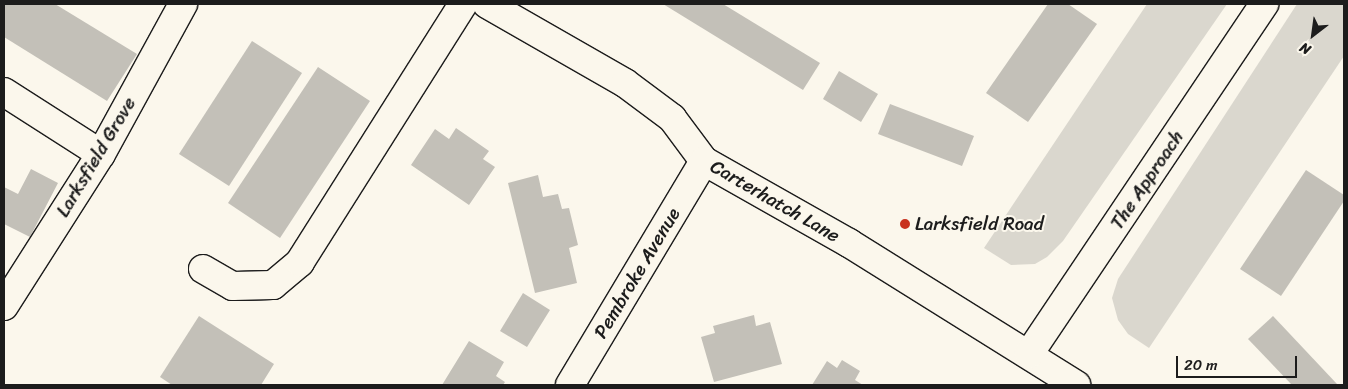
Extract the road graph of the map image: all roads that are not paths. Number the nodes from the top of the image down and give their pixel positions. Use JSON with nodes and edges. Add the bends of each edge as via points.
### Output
{"nodes":[{"id":1,"x":182,"y":4,"type":"edge"},
{"id":2,"x":463,"y":4,"type":"edge"},
{"id":3,"x":486,"y":4,"type":"edge"},
{"id":4,"x":1264,"y":4,"type":"edge"},
{"id":5,"x":4,"y":92,"type":"edge"},
{"id":6,"x":101,"y":154,"type":"junction"},
{"id":7,"x":704,"y":161,"type":"junction"},
{"id":8,"x":204,"y":269,"type":"dead end"},
{"id":9,"x":4,"y":306,"type":"edge"},
{"id":10,"x":1029,"y":354,"type":"junction"},
{"id":11,"x":570,"y":385,"type":"edge"},
{"id":12,"x":1076,"y":385,"type":"edge"}],
"edges":[{"from":1,"to":6,"type":"street","name":"Larksfield Grove"},
{"from":2,"to":8,"type":"street","via":[[300,262],[273,285],[233,286]]},
{"from":3,"to":7,"type":"street","name":"Carterhatch Lane","via":[[625,83],[672,118]]},
{"from":4,"to":10,"type":"street","name":"The Approach"},
{"from":5,"to":6,"type":"street"},
{"from":6,"to":9,"type":"street","name":"Larksfield Grove"},
{"from":7,"to":10,"type":"street","name":"Carterhatch Lane","via":[[840,238]]},
{"from":7,"to":11,"type":"street","name":"Pembroke Avenue"},
{"from":10,"to":12,"type":"street","name":"Carterhatch Lane"}]}
